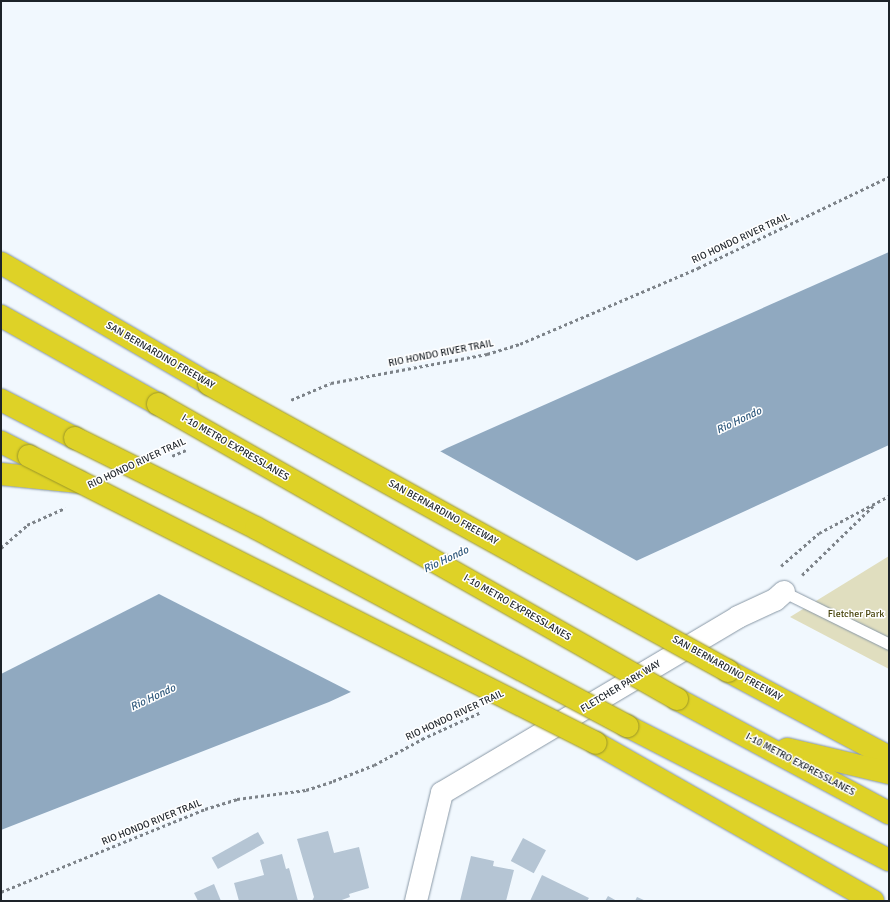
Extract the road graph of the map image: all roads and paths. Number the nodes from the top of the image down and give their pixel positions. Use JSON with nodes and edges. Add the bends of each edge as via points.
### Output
{"nodes":[{"id":1,"x":889,"y":177,"type":"edge"},
{"id":2,"x":1,"y":263,"type":"edge"},
{"id":3,"x":1,"y":316,"type":"edge"},
{"id":4,"x":1,"y":400,"type":"edge"},
{"id":5,"x":287,"y":402,"type":"dead end"},
{"id":6,"x":1,"y":442,"type":"edge"},
{"id":7,"x":193,"y":446,"type":"dead end"},
{"id":8,"x":164,"y":460,"type":"dead end"},
{"id":9,"x":1,"y":474,"type":"edge"},
{"id":10,"x":84,"y":482,"type":"junction"},
{"id":11,"x":889,"y":496,"type":"edge"},
{"id":12,"x":877,"y":502,"type":"junction"},
{"id":13,"x":70,"y":505,"type":"dead end"},
{"id":14,"x":1,"y":548,"type":"edge"},
{"id":15,"x":778,"y":569,"type":"dead end"},
{"id":16,"x":784,"y":592,"type":"junction"},
{"id":17,"x":889,"y":644,"type":"edge"},
{"id":18,"x":487,"y":709,"type":"dead end"},
{"id":19,"x":757,"y":742,"type":"junction"},
{"id":20,"x":889,"y":757,"type":"edge"},
{"id":21,"x":889,"y":774,"type":"edge"},
{"id":22,"x":889,"y":813,"type":"edge"},
{"id":23,"x":889,"y":860,"type":"edge"},
{"id":24,"x":1,"y":892,"type":"edge"},
{"id":25,"x":416,"y":901,"type":"edge"},
{"id":26,"x":873,"y":901,"type":"edge"}],
"edges":[{"from":1,"to":5,"type":"path","name":"RIO HONDO RIVER TRAIL","via":[[698,268],[520,344],[487,354],[331,383]]},
{"from":2,"to":20,"type":"highway","name":"SAN BERNARDINO FREEWAY","bridge":true,"via":[[209,384]]},
{"from":3,"to":19,"type":"highway","name":"I-10 METRO EXPRESSLANES","bridge":true},
{"from":4,"to":23,"type":"highway","bridge":true,"via":[[256,528],[627,726]]},
{"from":6,"to":10,"type":"highway","bridge":true},
{"from":7,"to":8,"type":"path","name":"RIO HONDO RIVER TRAIL"},
{"from":9,"to":10,"type":"highway","bridge":true},
{"from":10,"to":26,"type":"highway","bridge":true,"via":[[596,743]]},
{"from":11,"to":12,"type":"path"},
{"from":12,"to":15,"type":"path","via":[[819,533]]},
{"from":12,"to":16,"type":"path"},
{"from":13,"to":14,"type":"path","via":[[27,525]]},
{"from":16,"to":17,"type":"lane"},
{"from":16,"to":25,"type":"street","name":"FLETCHER PARK WAY","via":[[775,600],[738,617],[442,793]]},
{"from":18,"to":24,"type":"path","name":"RIO HONDO RIVER TRAIL","via":[[374,765],[333,781],[306,790],[237,800],[205,810]]},
{"from":19,"to":21,"type":"highway"},
{"from":19,"to":22,"type":"highway","name":"I-10 METRO EXPRESSLANES"}]}
